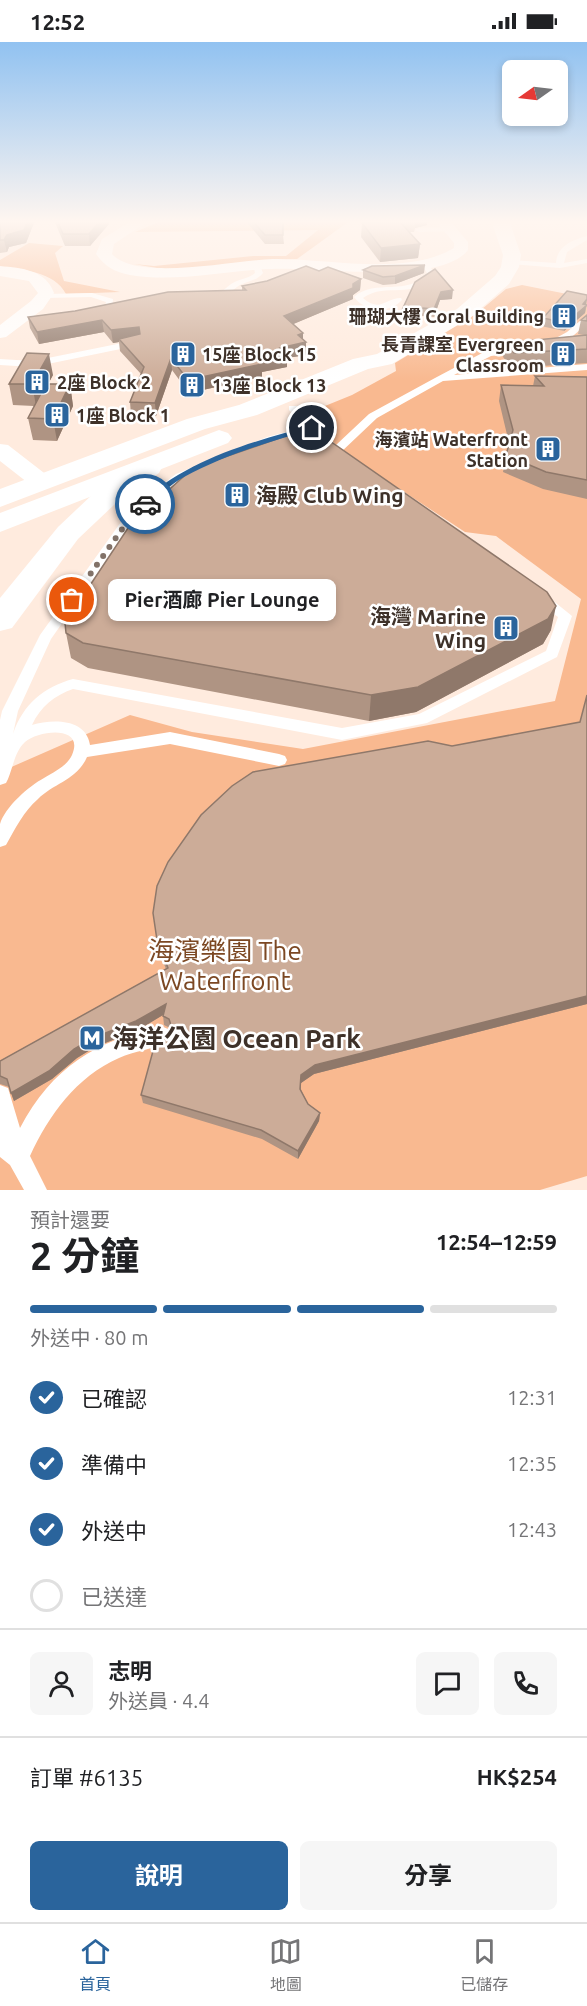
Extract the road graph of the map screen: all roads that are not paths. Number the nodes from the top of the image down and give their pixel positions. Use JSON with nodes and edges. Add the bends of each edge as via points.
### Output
{"nodes":[{"id":1,"x":13,"y":274,"type":"edge"},
{"id":2,"x":258,"y":274,"type":"edge"},
{"id":3,"x":431,"y":274,"type":"edge"},
{"id":4,"x":506,"y":274,"type":"edge"},
{"id":5,"x":45,"y":296,"type":"junction"},
{"id":6,"x":205,"y":298,"type":"edge"},
{"id":7,"x":398,"y":300,"type":"dead end"},
{"id":8,"x":90,"y":314,"type":"edge"},
{"id":9,"x":587,"y":318,"type":"edge"},
{"id":10,"x":0,"y":333,"type":"edge"},
{"id":11,"x":137,"y":344,"type":"edge"},
{"id":12,"x":384,"y":359,"type":"junction"},
{"id":13,"x":0,"y":362,"type":"edge"},
{"id":14,"x":587,"y":367,"type":"edge"},
{"id":15,"x":438,"y":380,"type":"junction"},
{"id":16,"x":293,"y":408,"type":"junction"},
{"id":17,"x":196,"y":424,"type":"junction"},
{"id":18,"x":312,"y":428,"type":"junction"},
{"id":19,"x":222,"y":436,"type":"junction"},
{"id":20,"x":0,"y":450,"type":"edge"},
{"id":21,"x":149,"y":467,"type":"junction"},
{"id":22,"x":40,"y":481,"type":"junction"},
{"id":23,"x":91,"y":486,"type":"junction"},
{"id":24,"x":7,"y":512,"type":"edge"},
{"id":25,"x":529,"y":590,"type":"edge"},
{"id":26,"x":0,"y":620,"type":"edge"},
{"id":27,"x":20,"y":736,"type":"junction"},
{"id":28,"x":82,"y":752,"type":"junction"},
{"id":29,"x":7,"y":758,"type":"junction"},
{"id":30,"x":279,"y":760,"type":"dead end"},
{"id":31,"x":0,"y":779,"type":"edge"},
{"id":32,"x":0,"y":840,"type":"edge"},
{"id":33,"x":161,"y":1036,"type":"edge"},
{"id":34,"x":0,"y":1096,"type":"edge"},
{"id":35,"x":9,"y":1150,"type":"edge"},
{"id":36,"x":36,"y":1190,"type":"edge"}],
"edges":[{"from":1,"to":5,"type":"street","via":[[36,278],[44,285]]},
{"from":2,"to":6,"type":"lane","via":[[238,283],[225,296]]},
{"from":3,"to":7,"type":"lane","via":[[423,283],[358,297],[376,307]]},
{"from":4,"to":12,"type":"main road","via":[[471,308]]},
{"from":5,"to":8,"type":"lane","via":[[92,296],[110,301],[109,308]]},
{"from":5,"to":10,"type":"street"},
{"from":9,"to":15,"type":"lane","via":[[570,334],[548,346],[489,353]]},
{"from":11,"to":13,"type":"lane","via":[[33,364]]},
{"from":12,"to":16,"type":"main road","via":[[372,372]]},
{"from":12,"to":17,"type":"main road","via":[[361,364],[258,406]]},
{"from":14,"to":15,"type":"lane"},
{"from":15,"to":18,"type":"lane","via":[[373,416],[340,454]]},
{"from":16,"to":18,"type":"lane"},
{"from":16,"to":19,"type":"main road"},
{"from":17,"to":19,"type":"main road","via":[[210,426]]},
{"from":17,"to":22,"type":"main road"},
{"from":18,"to":29,"type":"lane","via":[[271,439],[180,476],[148,500],[125,525],[45,638],[10,711],[5,730]]},
{"from":19,"to":21,"type":"main road"},
{"from":20,"to":22,"type":"street"},
{"from":21,"to":23,"type":"main road"},
{"from":21,"to":26,"type":"main road","via":[[105,498],[68,532]]},
{"from":22,"to":23,"type":"main road"},
{"from":22,"to":24,"type":"main road","via":[[33,501]]},
{"from":23,"to":24,"type":"main road"},
{"from":25,"to":27,"type":"lane","via":[[565,616],[552,654],[422,719],[342,734],[74,684],[57,688],[34,707]]},
{"from":27,"to":28,"type":"lane","via":[[41,727],[63,726],[81,741]]},
{"from":27,"to":29,"type":"lane"},
{"from":28,"to":30,"type":"lane","via":[[170,738]]},
{"from":28,"to":32,"type":"lane","via":[[71,768],[33,793]]},
{"from":29,"to":31,"type":"lane"},
{"from":33,"to":35,"type":"lane","via":[[103,1054],[76,1072],[52,1095]]},
{"from":34,"to":35,"type":"lane"},
{"from":35,"to":36,"type":"lane"}]}
